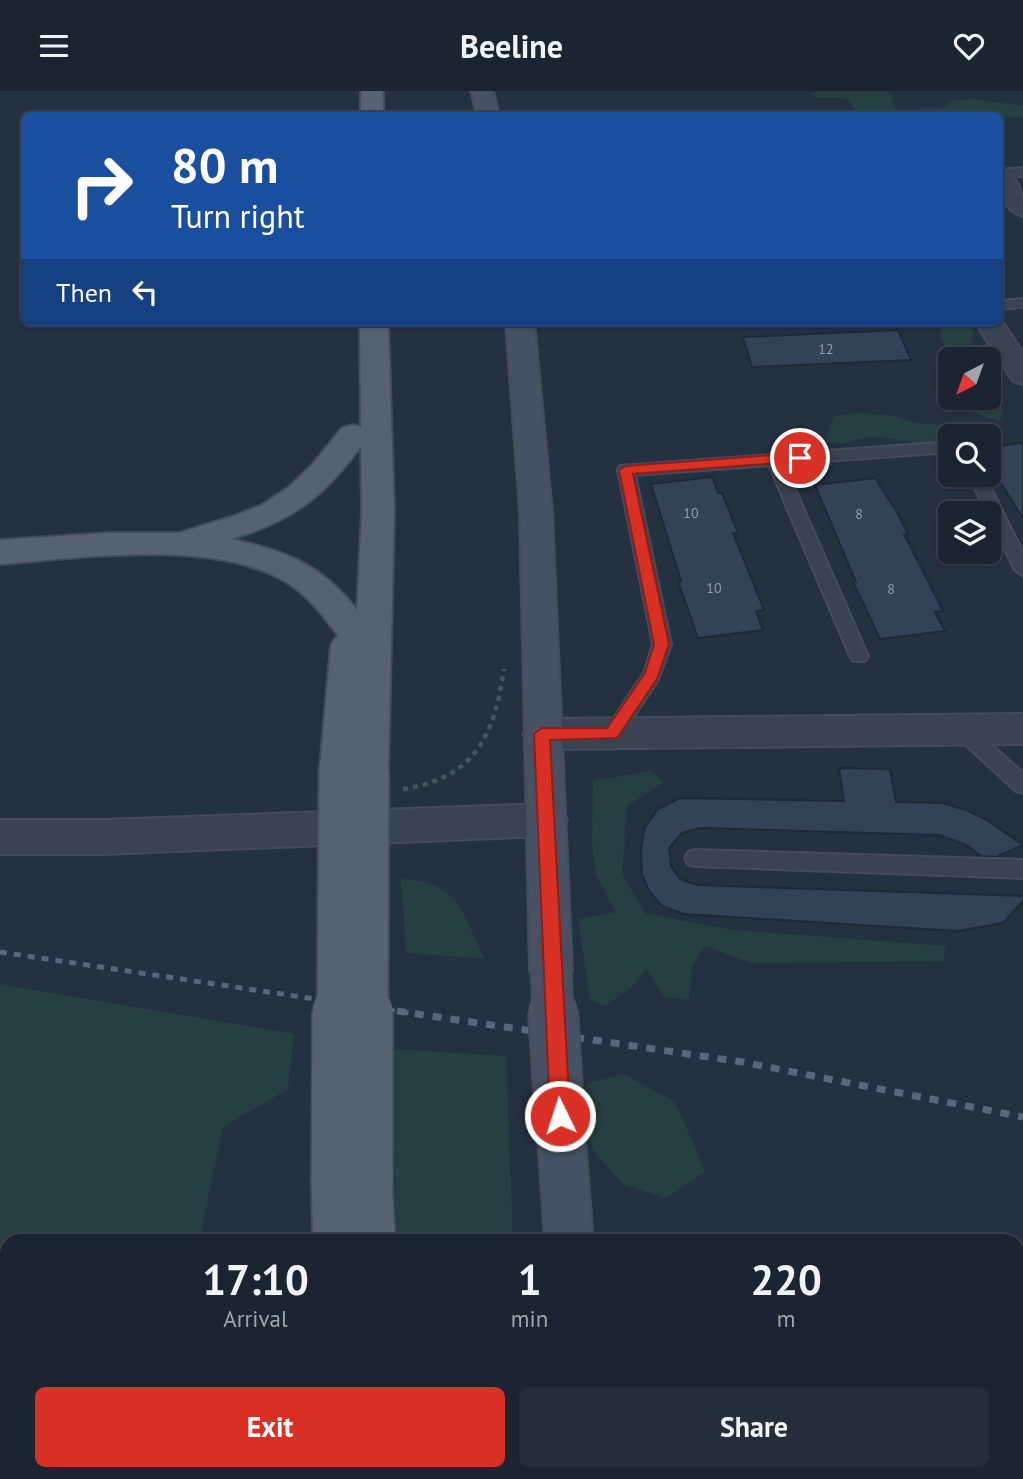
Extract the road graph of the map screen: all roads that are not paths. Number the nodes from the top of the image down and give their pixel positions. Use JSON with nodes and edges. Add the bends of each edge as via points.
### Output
{"nodes":[{"id":1,"x":351,"y":91,"type":"edge"},
{"id":2,"x":372,"y":91,"type":"edge"},
{"id":3,"x":482,"y":91,"type":"edge"},
{"id":4,"x":351,"y":112,"type":"edge"},
{"id":5,"x":372,"y":112,"type":"edge"},
{"id":6,"x":487,"y":112,"type":"edge"},
{"id":7,"x":1023,"y":172,"type":"edge"},
{"id":8,"x":1003,"y":175,"type":"edge"},
{"id":9,"x":1003,"y":181,"type":"edge"},
{"id":10,"x":1023,"y":208,"type":"edge"},
{"id":11,"x":1023,"y":303,"type":"edge"},
{"id":12,"x":1003,"y":305,"type":"edge"},
{"id":13,"x":352,"y":326,"type":"edge"},
{"id":14,"x":374,"y":326,"type":"edge"},
{"id":15,"x":520,"y":326,"type":"edge"},
{"id":16,"x":992,"y":326,"type":"edge"},
{"id":17,"x":1023,"y":375,"type":"edge"},
{"id":18,"x":364,"y":434,"type":"junction"},
{"id":19,"x":938,"y":448,"type":"edge"},
{"id":20,"x":775,"y":459,"type":"junction"},
{"id":21,"x":982,"y":487,"type":"edge"},
{"id":22,"x":182,"y":543,"type":"junction"},
{"id":23,"x":0,"y":552,"type":"edge"},
{"id":24,"x":1023,"y":570,"type":"edge"},
{"id":25,"x":351,"y":626,"type":"junction"},
{"id":26,"x":859,"y":656,"type":"dead end"},
{"id":27,"x":1023,"y":729,"type":"edge"},
{"id":28,"x":962,"y":730,"type":"junction"},
{"id":29,"x":542,"y":734,"type":"junction"},
{"id":30,"x":612,"y":734,"type":"junction"},
{"id":31,"x":370,"y":777,"type":"junction"},
{"id":32,"x":1023,"y":785,"type":"edge"},
{"id":33,"x":547,"y":820,"type":"junction"},
{"id":34,"x":0,"y":837,"type":"edge"},
{"id":35,"x":695,"y":858,"type":"dead end"},
{"id":36,"x":1023,"y":869,"type":"edge"},
{"id":37,"x":352,"y":1187,"type":"junction"},
{"id":38,"x":339,"y":1234,"type":"edge"},
{"id":39,"x":369,"y":1234,"type":"edge"},
{"id":40,"x":568,"y":1234,"type":"edge"}],
"edges":[{"from":1,"to":4,"type":"main road"},
{"from":2,"to":5,"type":"main road"},
{"from":3,"to":6,"type":"main road"},
{"from":7,"to":8,"type":"lane"},
{"from":9,"to":10,"type":"street"},
{"from":11,"to":12,"type":"lane"},
{"from":13,"to":18,"type":"main road"},
{"from":14,"to":18,"type":"main road"},
{"from":15,"to":29,"type":"main road","via":[[536,512]]},
{"from":16,"to":17,"type":"street"},
{"from":18,"to":22,"type":"main road","via":[[293,498],[262,518]]},
{"from":18,"to":25,"type":"main road"},
{"from":18,"to":31,"type":"main road","via":[[379,511]]},
{"from":19,"to":20,"type":"lane"},
{"from":20,"to":26,"type":"lane"},
{"from":20,"to":30,"type":"lane","via":[[626,470],[662,644],[652,675]]},
{"from":21,"to":24,"type":"lane"},
{"from":22,"to":23,"type":"main road"},
{"from":22,"to":25,"type":"main road","via":[[242,553],[290,568],[332,602]]},
{"from":25,"to":31,"type":"main road"},
{"from":27,"to":28,"type":"street"},
{"from":28,"to":30,"type":"street"},
{"from":28,"to":32,"type":"lane"},
{"from":29,"to":30,"type":"street"},
{"from":29,"to":33,"type":"main road"},
{"from":31,"to":37,"type":"main road","bridge":true},
{"from":33,"to":34,"type":"street","via":[[117,837]]},
{"from":33,"to":40,"type":"main road","bridge":true,"via":[[551,971]]},
{"from":35,"to":36,"type":"lane"},
{"from":37,"to":38,"type":"main road"},
{"from":37,"to":39,"type":"main road"}]}
